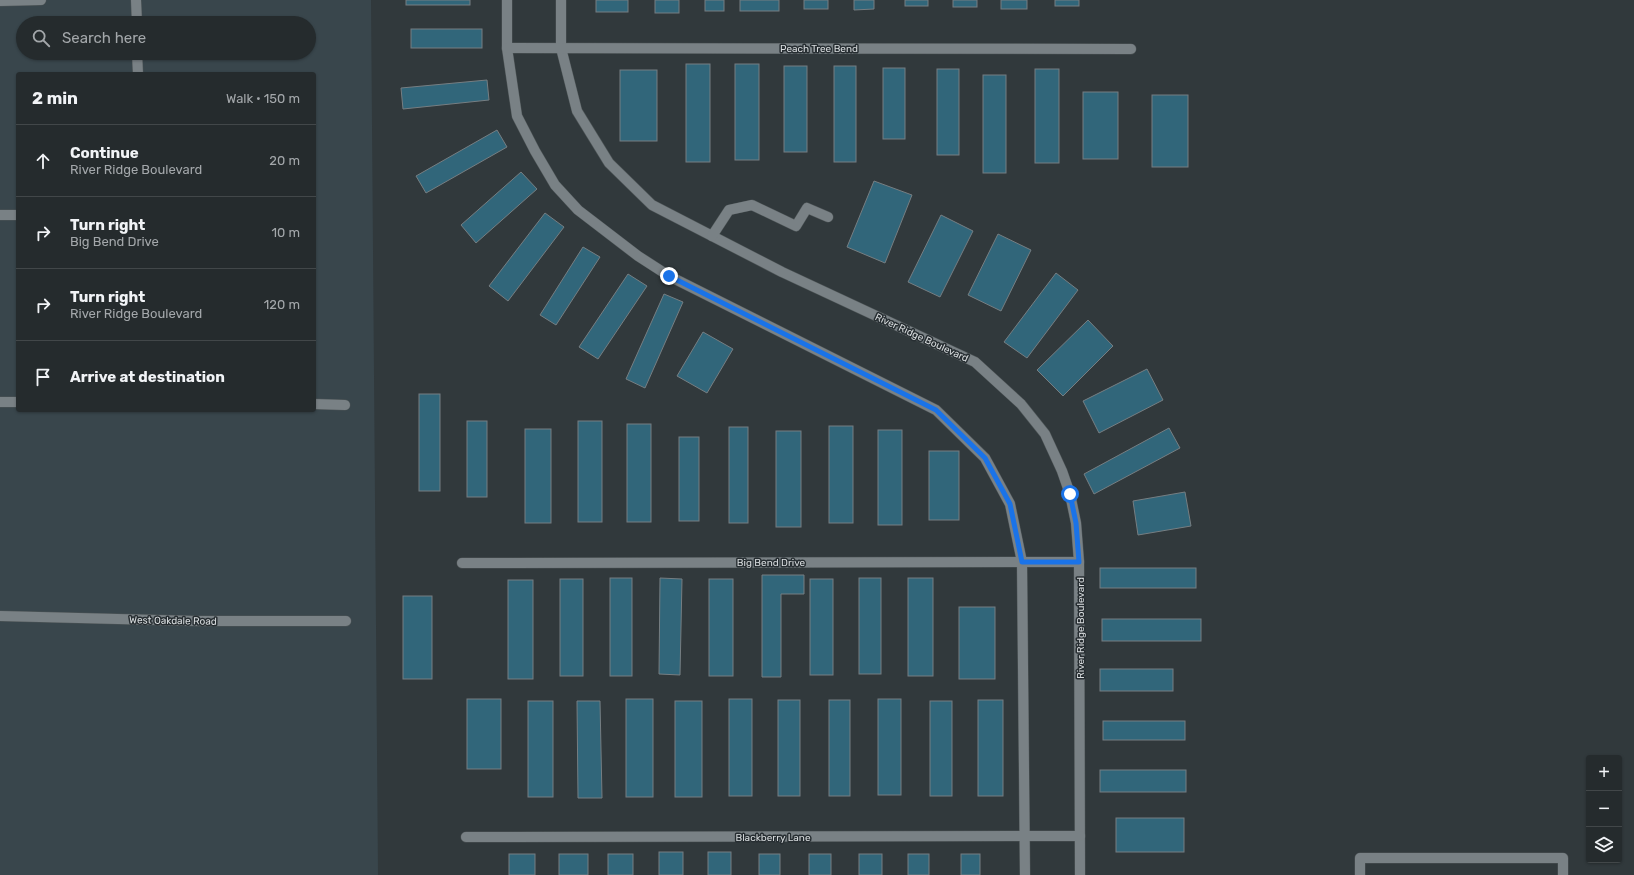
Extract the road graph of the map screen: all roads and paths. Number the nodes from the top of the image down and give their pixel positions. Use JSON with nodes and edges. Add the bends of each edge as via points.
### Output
{"nodes":[{"id":1,"x":41,"y":0,"type":"edge"},
{"id":2,"x":136,"y":0,"type":"edge"},
{"id":3,"x":507,"y":0,"type":"edge"},
{"id":4,"x":561,"y":0,"type":"edge"},
{"id":5,"x":0,"y":1,"type":"edge"},
{"id":6,"x":137,"y":16,"type":"edge"},
{"id":7,"x":507,"y":48,"type":"junction"},
{"id":8,"x":561,"y":48,"type":"junction"},
{"id":9,"x":1131,"y":49,"type":"dead end"},
{"id":10,"x":137,"y":60,"type":"edge"},
{"id":11,"x":138,"y":72,"type":"edge"},
{"id":12,"x":0,"y":215,"type":"edge"},
{"id":13,"x":16,"y":215,"type":"edge"},
{"id":14,"x":828,"y":217,"type":"dead end"},
{"id":15,"x":712,"y":236,"type":"junction"},
{"id":16,"x":0,"y":402,"type":"edge"},
{"id":17,"x":16,"y":402,"type":"edge"},
{"id":18,"x":316,"y":404,"type":"edge"},
{"id":19,"x":345,"y":404,"type":"dead end"},
{"id":20,"x":1022,"y":562,"type":"junction"},
{"id":21,"x":1079,"y":562,"type":"junction"},
{"id":22,"x":462,"y":563,"type":"dead end"},
{"id":23,"x":0,"y":616,"type":"edge"},
{"id":24,"x":346,"y":621,"type":"dead end"},
{"id":25,"x":1080,"y":836,"type":"junction"},
{"id":26,"x":466,"y":837,"type":"dead end"},
{"id":27,"x":1025,"y":837,"type":"junction"},
{"id":28,"x":1025,"y":875,"type":"edge"},
{"id":29,"x":1080,"y":875,"type":"edge"},
{"id":30,"x":1360,"y":875,"type":"edge"},
{"id":31,"x":1563,"y":875,"type":"edge"}],
"edges":[{"from":1,"to":5,"type":"street"},
{"from":2,"to":6,"type":"street"},
{"from":3,"to":7,"type":"street"},
{"from":4,"to":8,"type":"street","name":"River Ridge Boulevard"},
{"from":7,"to":8,"type":"street","name":"Peach Tree Bend"},
{"from":7,"to":20,"type":"street","via":[[517,116],[555,185],[578,210],[638,256],[669,276],[936,410],[985,458],[1010,504]]},
{"from":8,"to":9,"type":"street","name":"Peach Tree Bend"},
{"from":8,"to":15,"type":"street","name":"River Ridge Boulevard","via":[[576,111],[609,163],[652,205]]},
{"from":10,"to":11,"type":"street"},
{"from":12,"to":13,"type":"street"},
{"from":14,"to":15,"type":"street","via":[[807,208],[796,226],[752,205],[729,210]]},
{"from":15,"to":21,"type":"street","name":"River Ridge Boulevard","via":[[782,272],[975,362],[1021,404],[1045,434],[1070,494],[1076,523]]},
{"from":16,"to":17,"type":"street"},
{"from":18,"to":19,"type":"street"},
{"from":20,"to":21,"type":"street","name":"Big Bend Drive"},
{"from":20,"to":22,"type":"street","name":"Big Bend Drive"},
{"from":20,"to":27,"type":"street"},
{"from":21,"to":25,"type":"street","name":"River Ridge Boulevard"},
{"from":23,"to":24,"type":"street","name":"West Oakdale Road","via":[[196,621]]},
{"from":25,"to":27,"type":"street","name":"Blackberry Lane"},
{"from":25,"to":29,"type":"street","name":"River Ridge Boulevard"},
{"from":26,"to":27,"type":"street","name":"Blackberry Lane"},
{"from":27,"to":28,"type":"street"},
{"from":30,"to":31,"type":"street","via":[[1360,858],[1563,858]]}]}
